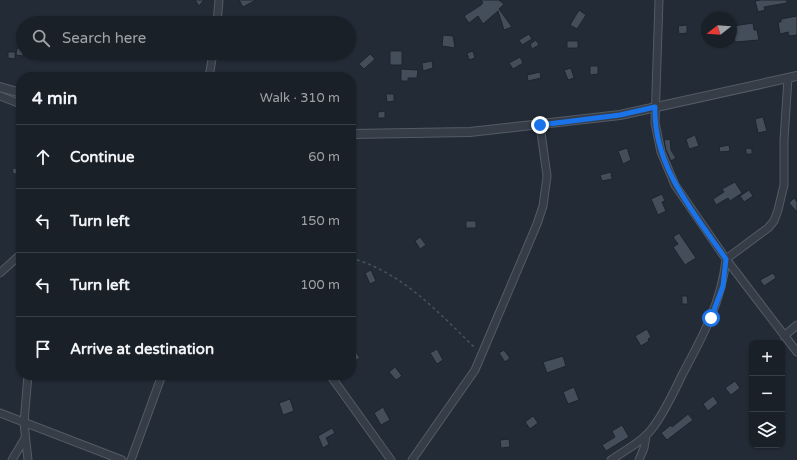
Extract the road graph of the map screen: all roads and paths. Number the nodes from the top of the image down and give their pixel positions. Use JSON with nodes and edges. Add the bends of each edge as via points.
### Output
{"nodes":[{"id":1,"x":219,"y":0,"type":"edge"},
{"id":2,"x":658,"y":0,"type":"edge"},
{"id":3,"x":218,"y":16,"type":"edge"},
{"id":4,"x":212,"y":60,"type":"edge"},
{"id":5,"x":210,"y":72,"type":"edge"},
{"id":6,"x":797,"y":76,"type":"edge"},
{"id":7,"x":788,"y":78,"type":"junction"},
{"id":8,"x":0,"y":87,"type":"edge"},
{"id":9,"x":16,"y":92,"type":"edge"},
{"id":10,"x":0,"y":96,"type":"edge"},
{"id":11,"x":16,"y":102,"type":"edge"},
{"id":12,"x":655,"y":107,"type":"junction"},
{"id":13,"x":540,"y":125,"type":"junction"},
{"id":14,"x":356,"y":134,"type":"edge"},
{"id":15,"x":16,"y":259,"type":"edge"},
{"id":16,"x":726,"y":259,"type":"junction"},
{"id":17,"x":356,"y":260,"type":"edge"},
{"id":18,"x":0,"y":273,"type":"edge"},
{"id":19,"x":797,"y":325,"type":"edge"},
{"id":20,"x":784,"y":336,"type":"junction"},
{"id":21,"x":797,"y":352,"type":"edge"},
{"id":22,"x":483,"y":356,"type":"junction"},
{"id":23,"x":28,"y":380,"type":"edge"},
{"id":24,"x":160,"y":380,"type":"edge"},
{"id":25,"x":334,"y":380,"type":"edge"},
{"id":26,"x":0,"y":413,"type":"edge"},
{"id":27,"x":24,"y":423,"type":"junction"},
{"id":28,"x":646,"y":436,"type":"junction"},
{"id":29,"x":25,"y":438,"type":"junction"},
{"id":30,"x":12,"y":460,"type":"edge"},
{"id":31,"x":28,"y":460,"type":"edge"},
{"id":32,"x":122,"y":460,"type":"edge"},
{"id":33,"x":131,"y":460,"type":"edge"},
{"id":34,"x":391,"y":460,"type":"edge"},
{"id":35,"x":412,"y":460,"type":"edge"},
{"id":36,"x":611,"y":460,"type":"edge"},
{"id":37,"x":639,"y":460,"type":"edge"}],
"edges":[{"from":1,"to":3,"type":"street"},
{"from":2,"to":12,"type":"street"},
{"from":4,"to":5,"type":"street"},
{"from":6,"to":7,"type":"street"},
{"from":7,"to":12,"type":"street"},
{"from":7,"to":16,"type":"street","via":[[784,186],[778,210],[768,228]]},
{"from":8,"to":9,"type":"street"},
{"from":10,"to":11,"type":"street"},
{"from":12,"to":13,"type":"street","via":[[620,115]]},
{"from":12,"to":16,"type":"street","via":[[654,123],[669,174]]},
{"from":13,"to":14,"type":"street","via":[[470,132]]},
{"from":13,"to":22,"type":"street","via":[[547,168],[543,206]]},
{"from":15,"to":18,"type":"street"},
{"from":16,"to":20,"type":"street"},
{"from":16,"to":28,"type":"street","via":[[723,286],[705,331],[666,405]]},
{"from":17,"to":22,"type":"path","via":[[397,278],[426,301]]},
{"from":19,"to":20,"type":"street"},
{"from":20,"to":21,"type":"street"},
{"from":22,"to":35,"type":"street","via":[[452,406]]},
{"from":23,"to":27,"type":"street"},
{"from":24,"to":33,"type":"street"},
{"from":25,"to":34,"type":"street"},
{"from":26,"to":27,"type":"street"},
{"from":27,"to":29,"type":"street"},
{"from":27,"to":32,"type":"street"},
{"from":28,"to":36,"type":"street"},
{"from":28,"to":37,"type":"street"},
{"from":29,"to":30,"type":"street"},
{"from":29,"to":31,"type":"street"}]}
